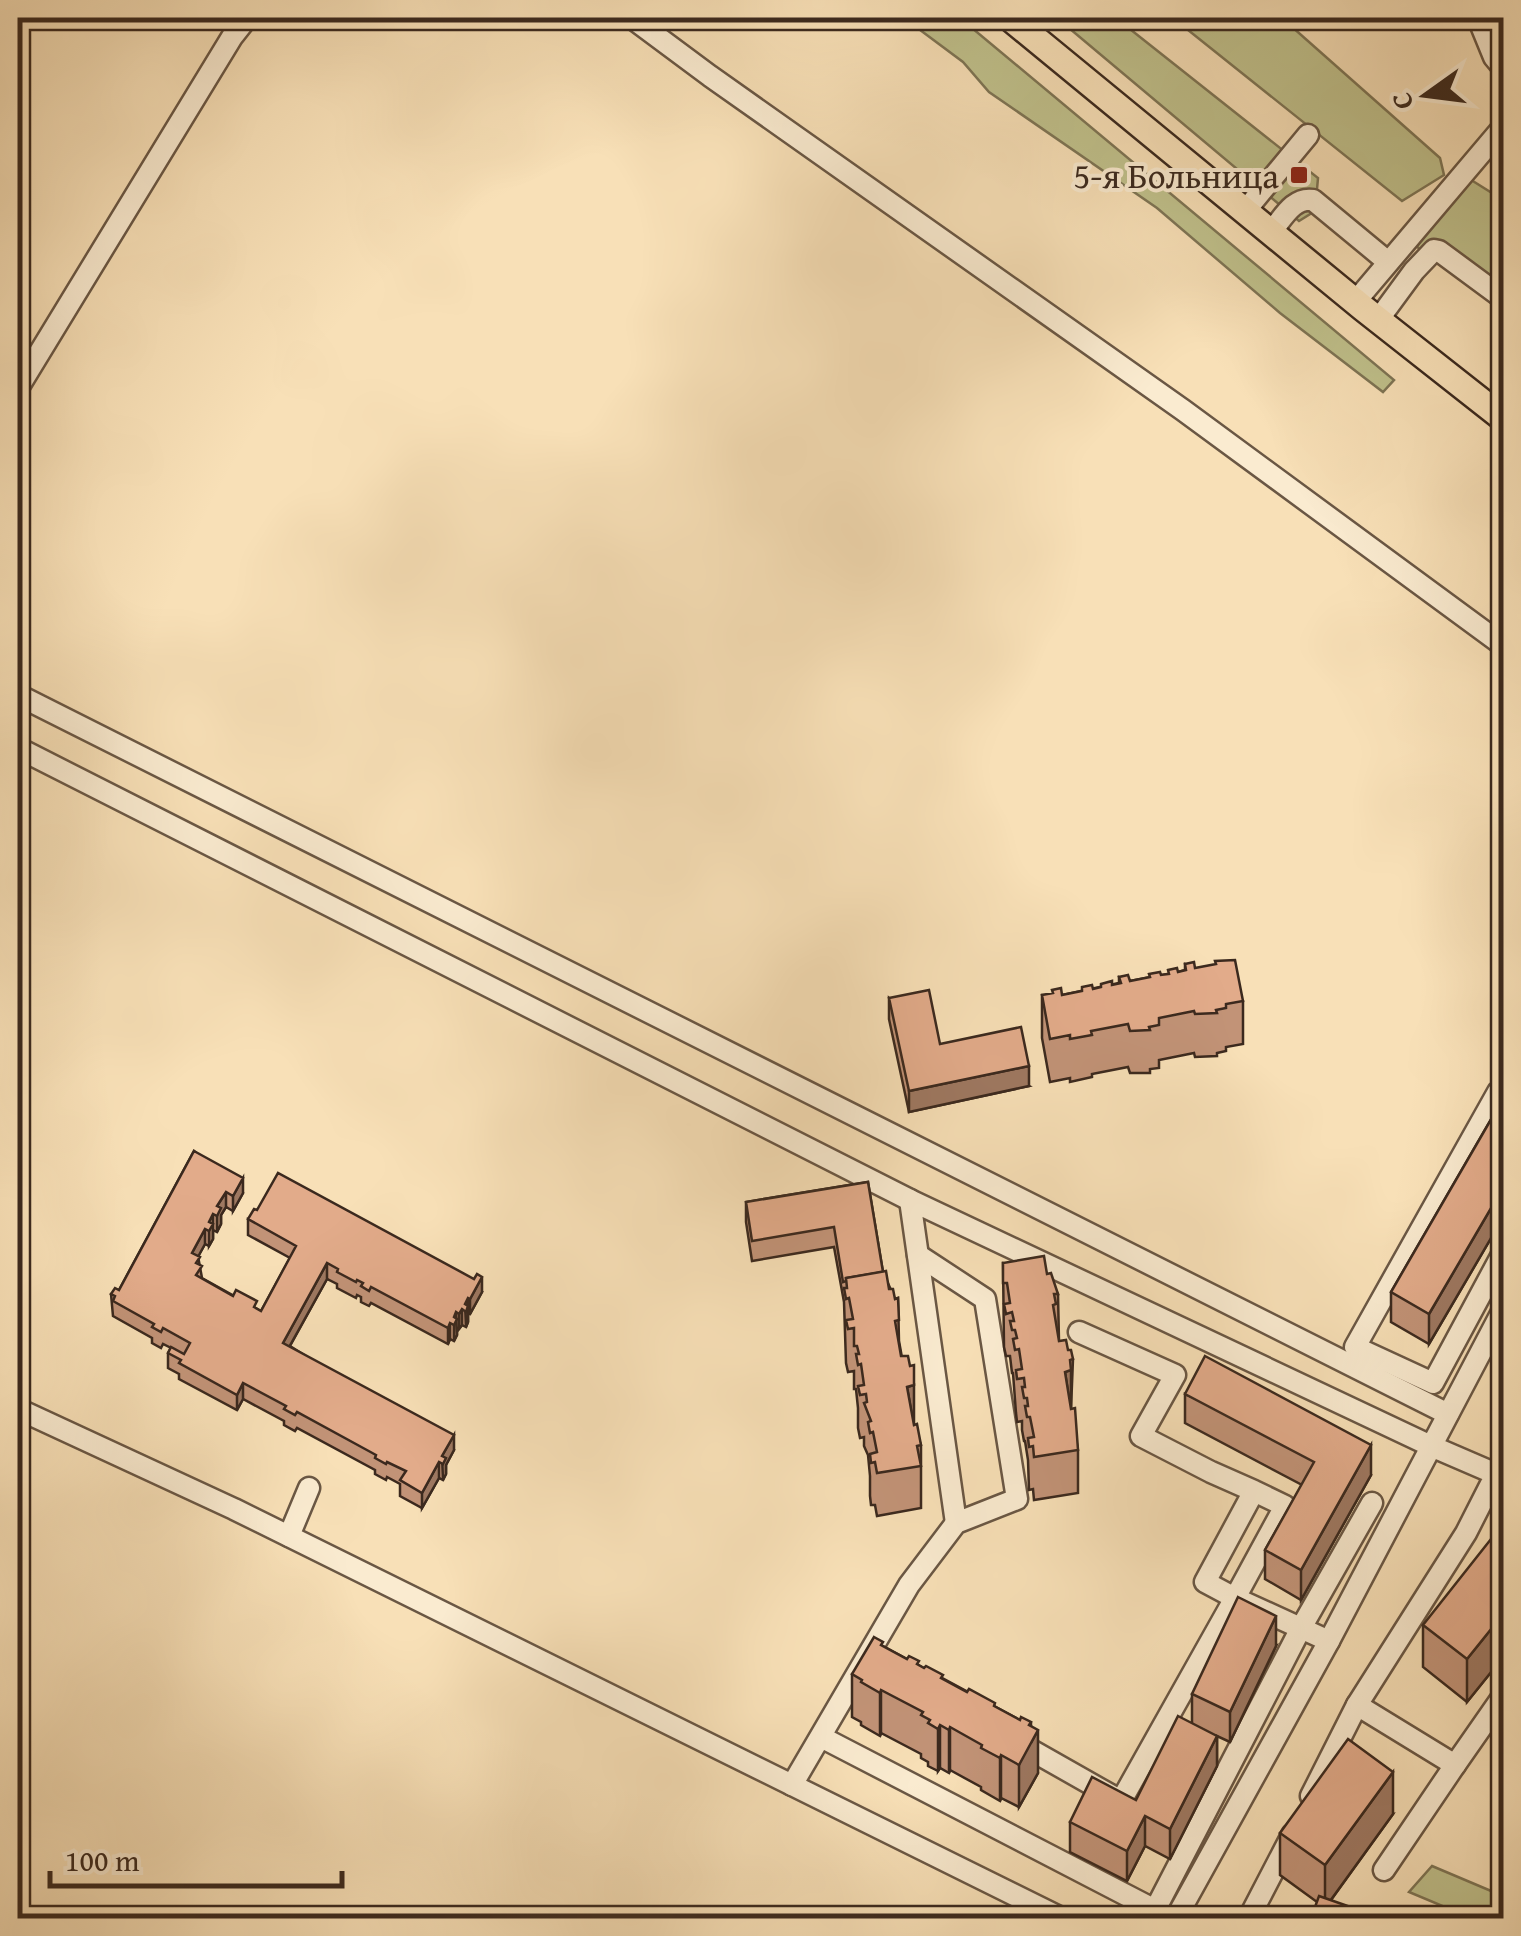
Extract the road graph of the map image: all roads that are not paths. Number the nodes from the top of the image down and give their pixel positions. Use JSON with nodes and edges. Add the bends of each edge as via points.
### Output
{"nodes":[{"id":1,"x":247,"y":18,"type":"edge"},
{"id":2,"x":632,"y":18,"type":"edge"},
{"id":3,"x":1010,"y":18,"type":"edge"},
{"id":4,"x":1478,"y":18,"type":"edge"},
{"id":5,"x":1504,"y":69,"type":"edge"},
{"id":6,"x":1504,"y":126,"type":"edge"},
{"id":7,"x":1308,"y":135,"type":"dead end"},
{"id":8,"x":1246,"y":210,"type":"junction"},
{"id":9,"x":1271,"y":232,"type":"junction"},
{"id":10,"x":1388,"y":262,"type":"junction"},
{"id":11,"x":1504,"y":298,"type":"edge"},
{"id":12,"x":1355,"y":302,"type":"junction"},
{"id":13,"x":1378,"y":320,"type":"junction"},
{"id":14,"x":18,"y":388,"type":"edge"},
{"id":15,"x":1504,"y":418,"type":"edge"},
{"id":16,"x":1504,"y":646,"type":"edge"},
{"id":17,"x":18,"y":694,"type":"edge"},
{"id":18,"x":18,"y":748,"type":"edge"},
{"id":19,"x":1504,"y":1095,"type":"edge"},
{"id":20,"x":910,"y":1200,"type":"junction"},
{"id":21,"x":1504,"y":1251,"type":"edge"},
{"id":22,"x":918,"y":1256,"type":"junction"},
{"id":23,"x":1504,"y":1308,"type":"edge"},
{"id":24,"x":1079,"y":1332,"type":"dead end"},
{"id":25,"x":18,"y":1409,"type":"edge"},
{"id":26,"x":1448,"y":1414,"type":"junction"},
{"id":27,"x":1431,"y":1446,"type":"junction"},
{"id":28,"x":310,"y":1488,"type":"dead end"},
{"id":29,"x":1254,"y":1491,"type":"junction"},
{"id":30,"x":1372,"y":1503,"type":"dead end"},
{"id":31,"x":956,"y":1523,"type":"junction"},
{"id":32,"x":289,"y":1536,"type":"junction"},
{"id":33,"x":1234,"y":1598,"type":"junction"},
{"id":34,"x":1302,"y":1628,"type":"junction"},
{"id":35,"x":1329,"y":1641,"type":"junction"},
{"id":36,"x":1501,"y":1700,"type":"dead end"},
{"id":37,"x":1357,"y":1705,"type":"junction"},
{"id":38,"x":1002,"y":1734,"type":"edge"},
{"id":39,"x":821,"y":1737,"type":"junction"},
{"id":40,"x":1455,"y":1765,"type":"junction"},
{"id":41,"x":792,"y":1785,"type":"junction"},
{"id":42,"x":1384,"y":1870,"type":"dead end"},
{"id":43,"x":1062,"y":1918,"type":"edge"},
{"id":44,"x":1176,"y":1918,"type":"edge"},
{"id":45,"x":1252,"y":1918,"type":"edge"}],
"edges":[{"from":1,"to":14,"type":"lane"},
{"from":2,"to":16,"type":"lane"},
{"from":3,"to":8,"type":"main road"},
{"from":4,"to":5,"type":"lane"},
{"from":6,"to":10,"type":"lane"},
{"from":7,"to":8,"type":"lane"},
{"from":8,"to":9,"type":"main road"},
{"from":9,"to":10,"type":"lane","via":[[1294,203],[1313,200]]},
{"from":9,"to":12,"type":"main road"},
{"from":10,"to":12,"type":"lane"},
{"from":11,"to":13,"type":"lane","via":[[1434,250]]},
{"from":12,"to":13,"type":"main road"},
{"from":13,"to":15,"type":"main road"},
{"from":17,"to":26,"type":"lane"},
{"from":18,"to":20,"type":"lane"},
{"from":19,"to":21,"type":"lane","via":[[1498,1092],[1355,1347],[1432,1383]]},
{"from":20,"to":22,"type":"lane"},
{"from":20,"to":27,"type":"lane"},
{"from":22,"to":31,"type":"lane"},
{"from":22,"to":31,"type":"lane","via":[[985,1299],[1017,1499]]},
{"from":23,"to":26,"type":"lane"},
{"from":24,"to":29,"type":"lane","via":[[1174,1375],[1141,1436]]},
{"from":25,"to":32,"type":"lane"},
{"from":26,"to":27,"type":"lane"},
{"from":27,"to":35,"type":"lane"},
{"from":27,"to":37,"type":"lane","via":[[1496,1474],[1466,1534]]},
{"from":28,"to":32,"type":"lane"},
{"from":29,"to":33,"type":"lane","via":[[1205,1582]]},
{"from":29,"to":33,"type":"lane","via":[[1285,1506]]},
{"from":30,"to":34,"type":"lane"},
{"from":31,"to":39,"type":"lane","via":[[909,1585],[875,1663]]},
{"from":32,"to":41,"type":"lane"},
{"from":33,"to":34,"type":"lane"},
{"from":33,"to":38,"type":"lane","via":[[1121,1801]]},
{"from":34,"to":35,"type":"lane"},
{"from":34,"to":39,"type":"lane","via":[[1155,1910]]},
{"from":35,"to":44,"type":"lane"},
{"from":36,"to":40,"type":"lane"},
{"from":37,"to":40,"type":"lane"},
{"from":37,"to":45,"type":"lane"},
{"from":39,"to":41,"type":"lane"},
{"from":40,"to":42,"type":"lane"},
{"from":41,"to":43,"type":"lane"}]}
